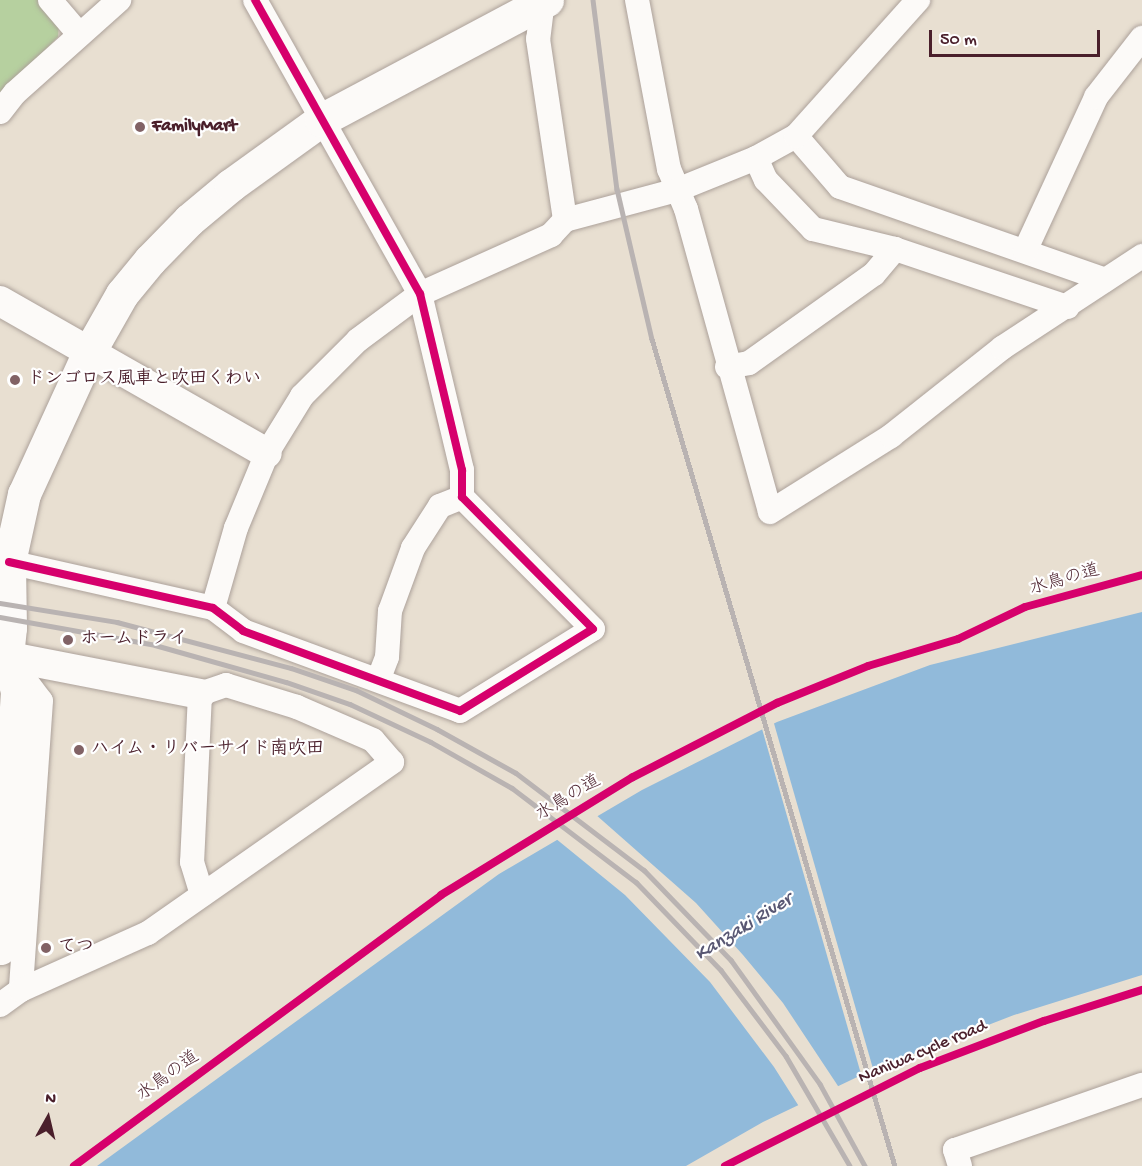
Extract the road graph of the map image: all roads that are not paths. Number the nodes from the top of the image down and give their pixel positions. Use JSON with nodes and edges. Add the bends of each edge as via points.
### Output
{"nodes":[{"id":1,"x":50,"y":0,"type":"edge"},
{"id":2,"x":119,"y":0,"type":"edge"},
{"id":3,"x":255,"y":0,"type":"edge"},
{"id":4,"x":637,"y":0,"type":"edge"},
{"id":5,"x":918,"y":0,"type":"edge"},
{"id":6,"x":544,"y":1,"type":"edge"},
{"id":7,"x":79,"y":34,"type":"junction"},
{"id":8,"x":1142,"y":38,"type":"edge"},
{"id":9,"x":0,"y":112,"type":"edge"},
{"id":10,"x":321,"y":120,"type":"junction"},
{"id":11,"x":796,"y":136,"type":"junction"},
{"id":12,"x":756,"y":158,"type":"junction"},
{"id":13,"x":677,"y":190,"type":"junction"},
{"id":14,"x":565,"y":220,"type":"junction"},
{"id":15,"x":895,"y":249,"type":"junction"},
{"id":16,"x":1025,"y":251,"type":"junction"},
{"id":17,"x":1142,"y":256,"type":"edge"},
{"id":18,"x":1105,"y":280,"type":"junction"},
{"id":19,"x":420,"y":294,"type":"junction"},
{"id":20,"x":0,"y":301,"type":"edge"},
{"id":21,"x":1067,"y":307,"type":"junction"},
{"id":22,"x":89,"y":352,"type":"junction"},
{"id":23,"x":727,"y":367,"type":"junction"},
{"id":24,"x":267,"y":453,"type":"junction"},
{"id":25,"x":462,"y":497,"type":"junction"},
{"id":26,"x":9,"y":562,"type":"junction"},
{"id":27,"x":213,"y":608,"type":"junction"},
{"id":28,"x":2,"y":660,"type":"edge"},
{"id":29,"x":379,"y":678,"type":"junction"},
{"id":30,"x":200,"y":694,"type":"junction"},
{"id":31,"x":202,"y":894,"type":"junction"},
{"id":32,"x":1,"y":939,"type":"edge"},
{"id":33,"x":21,"y":990,"type":"junction"},
{"id":34,"x":0,"y":1005,"type":"edge"},
{"id":35,"x":1142,"y":1085,"type":"edge"},
{"id":36,"x":960,"y":1166,"type":"edge"}],
"edges":[{"from":1,"to":7,"type":"street"},
{"from":2,"to":7,"type":"street"},
{"from":3,"to":10,"type":"street"},
{"from":4,"to":13,"type":"street","via":[[669,169]]},
{"from":5,"to":11,"type":"street"},
{"from":6,"to":10,"type":"main road"},
{"from":6,"to":14,"type":"street","via":[[538,39]]},
{"from":7,"to":9,"type":"street"},
{"from":8,"to":16,"type":"street","via":[[1096,98]]},
{"from":10,"to":19,"type":"street"},
{"from":10,"to":22,"type":"main road","via":[[189,220],[122,294]]},
{"from":11,"to":12,"type":"street"},
{"from":11,"to":16,"type":"street","via":[[840,187]]},
{"from":12,"to":13,"type":"street"},
{"from":12,"to":15,"type":"street","via":[[766,180],[813,229]]},
{"from":13,"to":14,"type":"street"},
{"from":13,"to":23,"type":"street","via":[[686,209]]},
{"from":14,"to":19,"type":"street","via":[[551,235]]},
{"from":15,"to":21,"type":"street"},
{"from":15,"to":23,"type":"street","via":[[874,274],[749,363]]},
{"from":16,"to":18,"type":"street"},
{"from":17,"to":18,"type":"street"},
{"from":18,"to":21,"type":"street"},
{"from":19,"to":24,"type":"street","via":[[328,366],[302,396]]},
{"from":19,"to":25,"type":"street","via":[[462,470]]},
{"from":20,"to":22,"type":"street"},
{"from":21,"to":23,"type":"street","via":[[1002,348],[891,436],[770,512]]},
{"from":22,"to":24,"type":"street"},
{"from":22,"to":26,"type":"main road","via":[[24,495]]},
{"from":24,"to":27,"type":"street","via":[[236,528]]},
{"from":25,"to":29,"type":"street","via":[[440,506],[413,548],[390,611],[387,657]]},
{"from":25,"to":29,"type":"street","via":[[593,628],[460,711]]},
{"from":26,"to":27,"type":"street"},
{"from":26,"to":28,"type":"main road"},
{"from":27,"to":29,"type":"street","via":[[243,631]]},
{"from":28,"to":30,"type":"street"},
{"from":28,"to":32,"type":"main road","via":[[17,691]]},
{"from":28,"to":33,"type":"street","via":[[41,701]]},
{"from":30,"to":31,"type":"street","via":[[192,862]]},
{"from":30,"to":31,"type":"street","via":[[225,685],[297,707],[373,740],[392,762]]},
{"from":31,"to":33,"type":"street","via":[[148,933]]},
{"from":33,"to":34,"type":"street"},
{"from":35,"to":36,"type":"street","via":[[955,1150]]}]}
